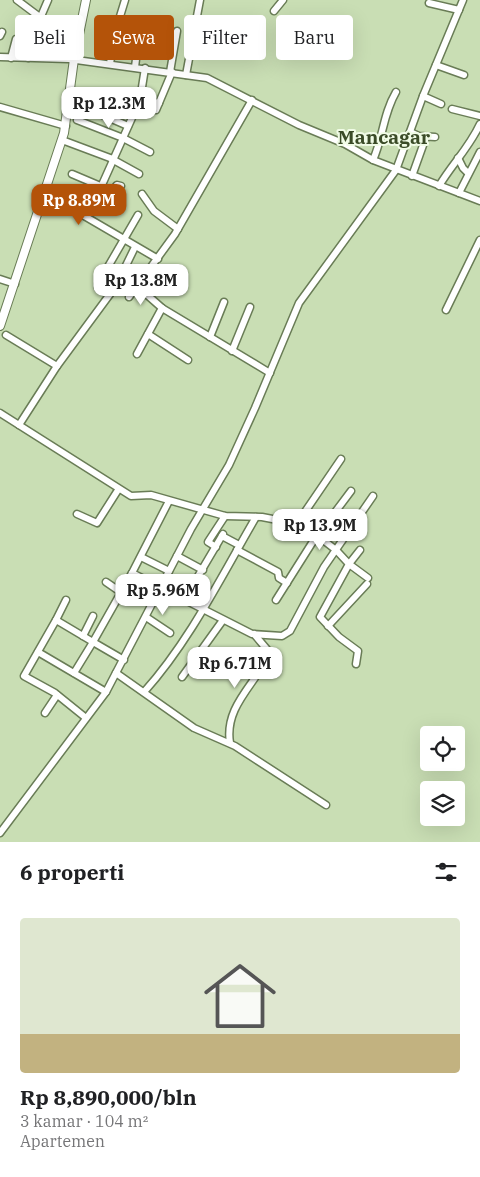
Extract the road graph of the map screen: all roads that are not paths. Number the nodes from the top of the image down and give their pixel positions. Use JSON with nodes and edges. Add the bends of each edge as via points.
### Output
{"nodes":[{"id":1,"x":48,"y":0,"type":"edge"},
{"id":2,"x":86,"y":0,"type":"edge"},
{"id":3,"x":125,"y":0,"type":"edge"},
{"id":4,"x":200,"y":0,"type":"edge"},
{"id":5,"x":283,"y":0,"type":"edge"},
{"id":6,"x":463,"y":0,"type":"edge"},
{"id":7,"x":22,"y":1,"type":"edge"},
{"id":8,"x":429,"y":3,"type":"dead end"},
{"id":9,"x":459,"y":10,"type":"junction"},
{"id":10,"x":274,"y":11,"type":"dead end"},
{"id":11,"x":36,"y":15,"type":"edge"},
{"id":12,"x":42,"y":15,"type":"edge"},
{"id":13,"x":83,"y":15,"type":"edge"},
{"id":14,"x":120,"y":15,"type":"edge"},
{"id":15,"x":177,"y":31,"type":"dead end"},
{"id":16,"x":15,"y":43,"type":"edge"},
{"id":17,"x":0,"y":57,"type":"edge"},
{"id":18,"x":11,"y":58,"type":"junction"},
{"id":19,"x":15,"y":58,"type":"edge"},
{"id":20,"x":74,"y":60,"type":"edge"},
{"id":21,"x":81,"y":60,"type":"edge"},
{"id":22,"x":111,"y":60,"type":"edge"},
{"id":23,"x":136,"y":60,"type":"edge"},
{"id":24,"x":110,"y":64,"type":"junction"},
{"id":25,"x":436,"y":66,"type":"junction"},
{"id":26,"x":135,"y":67,"type":"junction"},
{"id":27,"x":145,"y":68,"type":"junction"},
{"id":28,"x":171,"y":72,"type":"junction"},
{"id":29,"x":186,"y":75,"type":"junction"},
{"id":30,"x":464,"y":75,"type":"dead end"},
{"id":31,"x":396,"y":92,"type":"dead end"},
{"id":32,"x":423,"y":96,"type":"junction"},
{"id":33,"x":140,"y":100,"type":"junction"},
{"id":34,"x":252,"y":100,"type":"junction"},
{"id":35,"x":441,"y":104,"type":"dead end"},
{"id":36,"x":0,"y":107,"type":"edge"},
{"id":37,"x":452,"y":109,"type":"dead end"},
{"id":38,"x":98,"y":113,"type":"dead end"},
{"id":39,"x":480,"y":116,"type":"edge"},
{"id":40,"x":77,"y":120,"type":"dead end"},
{"id":41,"x":480,"y":124,"type":"edge"},
{"id":42,"x":66,"y":126,"type":"junction"},
{"id":43,"x":128,"y":126,"type":"junction"},
{"id":44,"x":410,"y":132,"type":"junction"},
{"id":45,"x":435,"y":137,"type":"dead end"},
{"id":46,"x":123,"y":138,"type":"junction"},
{"id":47,"x":426,"y":138,"type":"junction"},
{"id":48,"x":62,"y":140,"type":"junction"},
{"id":49,"x":150,"y":152,"type":"dead end"},
{"id":50,"x":480,"y":152,"type":"edge"},
{"id":51,"x":459,"y":155,"type":"junction"},
{"id":52,"x":113,"y":160,"type":"junction"},
{"id":53,"x":373,"y":160,"type":"junction"},
{"id":54,"x":396,"y":170,"type":"junction"},
{"id":55,"x":469,"y":171,"type":"junction"},
{"id":56,"x":72,"y":174,"type":"dead end"},
{"id":57,"x":139,"y":174,"type":"dead end"},
{"id":58,"x":412,"y":176,"type":"junction"},
{"id":59,"x":121,"y":186,"type":"dead end"},
{"id":60,"x":439,"y":186,"type":"junction"},
{"id":61,"x":101,"y":187,"type":"junction"},
{"id":62,"x":45,"y":193,"type":"junction"},
{"id":63,"x":459,"y":193,"type":"junction"},
{"id":64,"x":142,"y":194,"type":"dead end"},
{"id":65,"x":480,"y":201,"type":"edge"},
{"id":66,"x":138,"y":215,"type":"dead end"},
{"id":67,"x":85,"y":216,"type":"junction"},
{"id":68,"x":178,"y":229,"type":"junction"},
{"id":69,"x":124,"y":240,"type":"junction"},
{"id":70,"x":480,"y":240,"type":"edge"},
{"id":71,"x":135,"y":247,"type":"junction"},
{"id":72,"x":158,"y":259,"type":"junction"},
{"id":73,"x":0,"y":279,"type":"edge"},
{"id":74,"x":15,"y":284,"type":"junction"},
{"id":75,"x":137,"y":286,"type":"junction"},
{"id":76,"x":110,"y":294,"type":"junction"},
{"id":77,"x":129,"y":297,"type":"dead end"},
{"id":78,"x":224,"y":302,"type":"dead end"},
{"id":79,"x":250,"y":307,"type":"dead end"},
{"id":80,"x":162,"y":308,"type":"junction"},
{"id":81,"x":446,"y":310,"type":"dead end"},
{"id":82,"x":1,"y":323,"type":"edge"},
{"id":83,"x":148,"y":334,"type":"junction"},
{"id":84,"x":6,"y":335,"type":"dead end"},
{"id":85,"x":210,"y":337,"type":"junction"},
{"id":86,"x":232,"y":351,"type":"junction"},
{"id":87,"x":137,"y":354,"type":"dead end"},
{"id":88,"x":188,"y":360,"type":"dead end"},
{"id":89,"x":57,"y":366,"type":"junction"},
{"id":90,"x":270,"y":373,"type":"junction"},
{"id":91,"x":0,"y":413,"type":"edge"},
{"id":92,"x":19,"y":424,"type":"junction"},
{"id":93,"x":341,"y":459,"type":"dead end"},
{"id":94,"x":118,"y":490,"type":"junction"},
{"id":95,"x":351,"y":491,"type":"dead end"},
{"id":96,"x":373,"y":496,"type":"dead end"},
{"id":97,"x":169,"y":501,"type":"junction"},
{"id":98,"x":202,"y":510,"type":"junction"},
{"id":99,"x":77,"y":514,"type":"dead end"},
{"id":100,"x":225,"y":516,"type":"junction"},
{"id":101,"x":256,"y":517,"type":"junction"},
{"id":102,"x":296,"y":525,"type":"junction"},
{"id":103,"x":318,"y":536,"type":"junction"},
{"id":104,"x":216,"y":547,"type":"junction"},
{"id":105,"x":238,"y":548,"type":"junction"},
{"id":106,"x":336,"y":550,"type":"junction"},
{"id":107,"x":360,"y":550,"type":"dead end"},
{"id":108,"x":177,"y":556,"type":"junction"},
{"id":109,"x":141,"y":557,"type":"junction"},
{"id":110,"x":349,"y":564,"type":"junction"},
{"id":111,"x":203,"y":570,"type":"junction"},
{"id":112,"x":169,"y":571,"type":"junction"},
{"id":113,"x":132,"y":573,"type":"junction"},
{"id":114,"x":106,"y":582,"type":"dead end"},
{"id":115,"x":287,"y":583,"type":"junction"},
{"id":116,"x":160,"y":587,"type":"junction"},
{"id":117,"x":123,"y":591,"type":"junction"},
{"id":118,"x":66,"y":600,"type":"dead end"},
{"id":119,"x":184,"y":600,"type":"junction"},
{"id":120,"x":276,"y":600,"type":"dead end"},
{"id":121,"x":202,"y":610,"type":"junction"},
{"id":122,"x":93,"y":616,"type":"dead end"},
{"id":123,"x":146,"y":618,"type":"junction"},
{"id":124,"x":56,"y":620,"type":"junction"},
{"id":125,"x":223,"y":620,"type":"junction"},
{"id":126,"x":328,"y":626,"type":"junction"},
{"id":127,"x":170,"y":633,"type":"dead end"},
{"id":128,"x":254,"y":634,"type":"junction"},
{"id":129,"x":83,"y":636,"type":"junction"},
{"id":130,"x":93,"y":642,"type":"junction"},
{"id":131,"x":38,"y":652,"type":"junction"},
{"id":132,"x":124,"y":660,"type":"junction"},
{"id":133,"x":356,"y":664,"type":"dead end"},
{"id":134,"x":74,"y":673,"type":"junction"},
{"id":135,"x":116,"y":673,"type":"junction"},
{"id":136,"x":182,"y":677,"type":"dead end"},
{"id":137,"x":106,"y":692,"type":"junction"},
{"id":138,"x":144,"y":692,"type":"junction"},
{"id":139,"x":57,"y":694,"type":"junction"},
{"id":140,"x":45,"y":713,"type":"dead end"},
{"id":141,"x":86,"y":718,"type":"junction"},
{"id":142,"x":230,"y":743,"type":"junction"},
{"id":143,"x":326,"y":805,"type":"dead end"},
{"id":144,"x":0,"y":833,"type":"edge"}],
"edges":[{"from":1,"to":12,"type":"street"},
{"from":2,"to":13,"type":"main road"},
{"from":3,"to":14,"type":"street"},
{"from":4,"to":29,"type":"street"},
{"from":5,"to":10,"type":"street"},
{"from":6,"to":9,"type":"street"},
{"from":7,"to":11,"type":"street"},
{"from":8,"to":9,"type":"street"},
{"from":9,"to":25,"type":"street"},
{"from":15,"to":28,"type":"street"},
{"from":16,"to":18,"type":"street"},
{"from":17,"to":18,"type":"street"},
{"from":18,"to":19,"type":"street"},
{"from":20,"to":42,"type":"main road"},
{"from":21,"to":24,"type":"street"},
{"from":22,"to":24,"type":"street"},
{"from":23,"to":26,"type":"street"},
{"from":24,"to":26,"type":"street"},
{"from":25,"to":30,"type":"street"},
{"from":25,"to":32,"type":"street"},
{"from":26,"to":27,"type":"street"},
{"from":27,"to":28,"type":"street"},
{"from":27,"to":33,"type":"street"},
{"from":28,"to":29,"type":"street"},
{"from":28,"to":33,"type":"street","via":[[157,107]]},
{"from":29,"to":34,"type":"street","via":[[208,79]]},
{"from":31,"to":53,"type":"street"},
{"from":32,"to":35,"type":"street"},
{"from":32,"to":44,"type":"street"},
{"from":33,"to":43,"type":"street"},
{"from":34,"to":53,"type":"street"},
{"from":34,"to":68,"type":"street"},
{"from":36,"to":42,"type":"street"},
{"from":37,"to":39,"type":"street"},
{"from":38,"to":43,"type":"street"},
{"from":40,"to":46,"type":"street"},
{"from":41,"to":51,"type":"street","via":[[469,145]]},
{"from":42,"to":48,"type":"main road"},
{"from":43,"to":46,"type":"street"},
{"from":44,"to":47,"type":"street"},
{"from":44,"to":54,"type":"street"},
{"from":45,"to":47,"type":"street"},
{"from":46,"to":49,"type":"street"},
{"from":46,"to":52,"type":"street"},
{"from":47,"to":58,"type":"street"},
{"from":48,"to":52,"type":"street"},
{"from":48,"to":62,"type":"main road"},
{"from":50,"to":55,"type":"street"},
{"from":51,"to":55,"type":"street","via":[[463,168]]},
{"from":51,"to":60,"type":"street"},
{"from":52,"to":57,"type":"street"},
{"from":52,"to":61,"type":"street"},
{"from":53,"to":54,"type":"street"},
{"from":54,"to":58,"type":"street"},
{"from":54,"to":90,"type":"street","via":[[299,303]]},
{"from":55,"to":63,"type":"street"},
{"from":56,"to":61,"type":"street"},
{"from":58,"to":60,"type":"street"},
{"from":59,"to":61,"type":"street","via":[[117,185],[112,191]]},
{"from":60,"to":63,"type":"street"},
{"from":61,"to":67,"type":"street"},
{"from":62,"to":67,"type":"street"},
{"from":62,"to":69,"type":"street"},
{"from":62,"to":74,"type":"main road"},
{"from":63,"to":65,"type":"street"},
{"from":64,"to":68,"type":"street","via":[[154,211]]},
{"from":66,"to":69,"type":"street"},
{"from":67,"to":69,"type":"street"},
{"from":68,"to":72,"type":"street"},
{"from":69,"to":71,"type":"street"},
{"from":69,"to":76,"type":"street","via":[[97,286]]},
{"from":70,"to":81,"type":"street"},
{"from":71,"to":72,"type":"street"},
{"from":71,"to":76,"type":"street"},
{"from":72,"to":75,"type":"street"},
{"from":73,"to":74,"type":"street"},
{"from":74,"to":82,"type":"main road"},
{"from":75,"to":77,"type":"street"},
{"from":75,"to":80,"type":"street"},
{"from":76,"to":89,"type":"street"},
{"from":78,"to":85,"type":"street"},
{"from":79,"to":86,"type":"street"},
{"from":80,"to":83,"type":"street"},
{"from":80,"to":85,"type":"street"},
{"from":83,"to":87,"type":"street"},
{"from":83,"to":88,"type":"street"},
{"from":84,"to":89,"type":"street"},
{"from":85,"to":86,"type":"street"},
{"from":86,"to":90,"type":"street"},
{"from":89,"to":92,"type":"street"},
{"from":90,"to":98,"type":"street","via":[[229,464]]},
{"from":91,"to":92,"type":"street"},
{"from":92,"to":94,"type":"street"},
{"from":93,"to":102,"type":"street"},
{"from":94,"to":97,"type":"street","via":[[131,496],[151,495]]},
{"from":94,"to":99,"type":"street","via":[[97,523]]},
{"from":95,"to":103,"type":"street"},
{"from":96,"to":106,"type":"street"},
{"from":97,"to":98,"type":"street"},
{"from":97,"to":109,"type":"street"},
{"from":98,"to":100,"type":"street"},
{"from":98,"to":108,"type":"street"},
{"from":100,"to":101,"type":"street"},
{"from":100,"to":104,"type":"street","via":[[208,542]]},
{"from":101,"to":102,"type":"street","via":[[279,519]]},
{"from":101,"to":105,"type":"street"},
{"from":102,"to":103,"type":"street"},
{"from":103,"to":106,"type":"street"},
{"from":103,"to":115,"type":"street"},
{"from":104,"to":105,"type":"street","via":[[223,535]]},
{"from":104,"to":111,"type":"street"},
{"from":105,"to":115,"type":"street","via":[[278,572],[279,578]]},
{"from":105,"to":121,"type":"street"},
{"from":106,"to":110,"type":"street"},
{"from":106,"to":128,"type":"street","via":[[287,634]]},
{"from":107,"to":110,"type":"street"},
{"from":108,"to":111,"type":"street"},
{"from":108,"to":112,"type":"street"},
{"from":109,"to":112,"type":"street"},
{"from":109,"to":113,"type":"street"},
{"from":110,"to":126,"type":"street","via":[[320,615]]},
{"from":110,"to":126,"type":"street","via":[[367,581]]},
{"from":111,"to":119,"type":"street"},
{"from":112,"to":116,"type":"street"},
{"from":113,"to":116,"type":"street"},
{"from":113,"to":117,"type":"street"},
{"from":114,"to":117,"type":"street"},
{"from":115,"to":120,"type":"street"},
{"from":116,"to":117,"type":"street","via":[[149,587],[142,595]]},
{"from":116,"to":119,"type":"street"},
{"from":116,"to":123,"type":"street"},
{"from":117,"to":130,"type":"street"},
{"from":118,"to":124,"type":"street"},
{"from":119,"to":121,"type":"street"},
{"from":121,"to":125,"type":"street"},
{"from":121,"to":138,"type":"street"},
{"from":122,"to":129,"type":"street"},
{"from":123,"to":127,"type":"street"},
{"from":123,"to":132,"type":"street"},
{"from":124,"to":129,"type":"street"},
{"from":124,"to":131,"type":"street"},
{"from":125,"to":128,"type":"street"},
{"from":125,"to":136,"type":"street"},
{"from":126,"to":133,"type":"street","via":[[358,651]]},
{"from":128,"to":142,"type":"street","via":[[270,653],[232,714],[228,728]]},
{"from":129,"to":130,"type":"street"},
{"from":130,"to":132,"type":"street"},
{"from":130,"to":134,"type":"street"},
{"from":131,"to":134,"type":"street"},
{"from":131,"to":139,"type":"street","via":[[24,676]]},
{"from":132,"to":135,"type":"street"},
{"from":134,"to":137,"type":"street"},
{"from":135,"to":137,"type":"street"},
{"from":135,"to":138,"type":"street"},
{"from":137,"to":141,"type":"street"},
{"from":138,"to":142,"type":"street","via":[[194,728]]},
{"from":139,"to":140,"type":"street"},
{"from":139,"to":141,"type":"street"},
{"from":141,"to":144,"type":"street"},
{"from":142,"to":143,"type":"street"}]}
